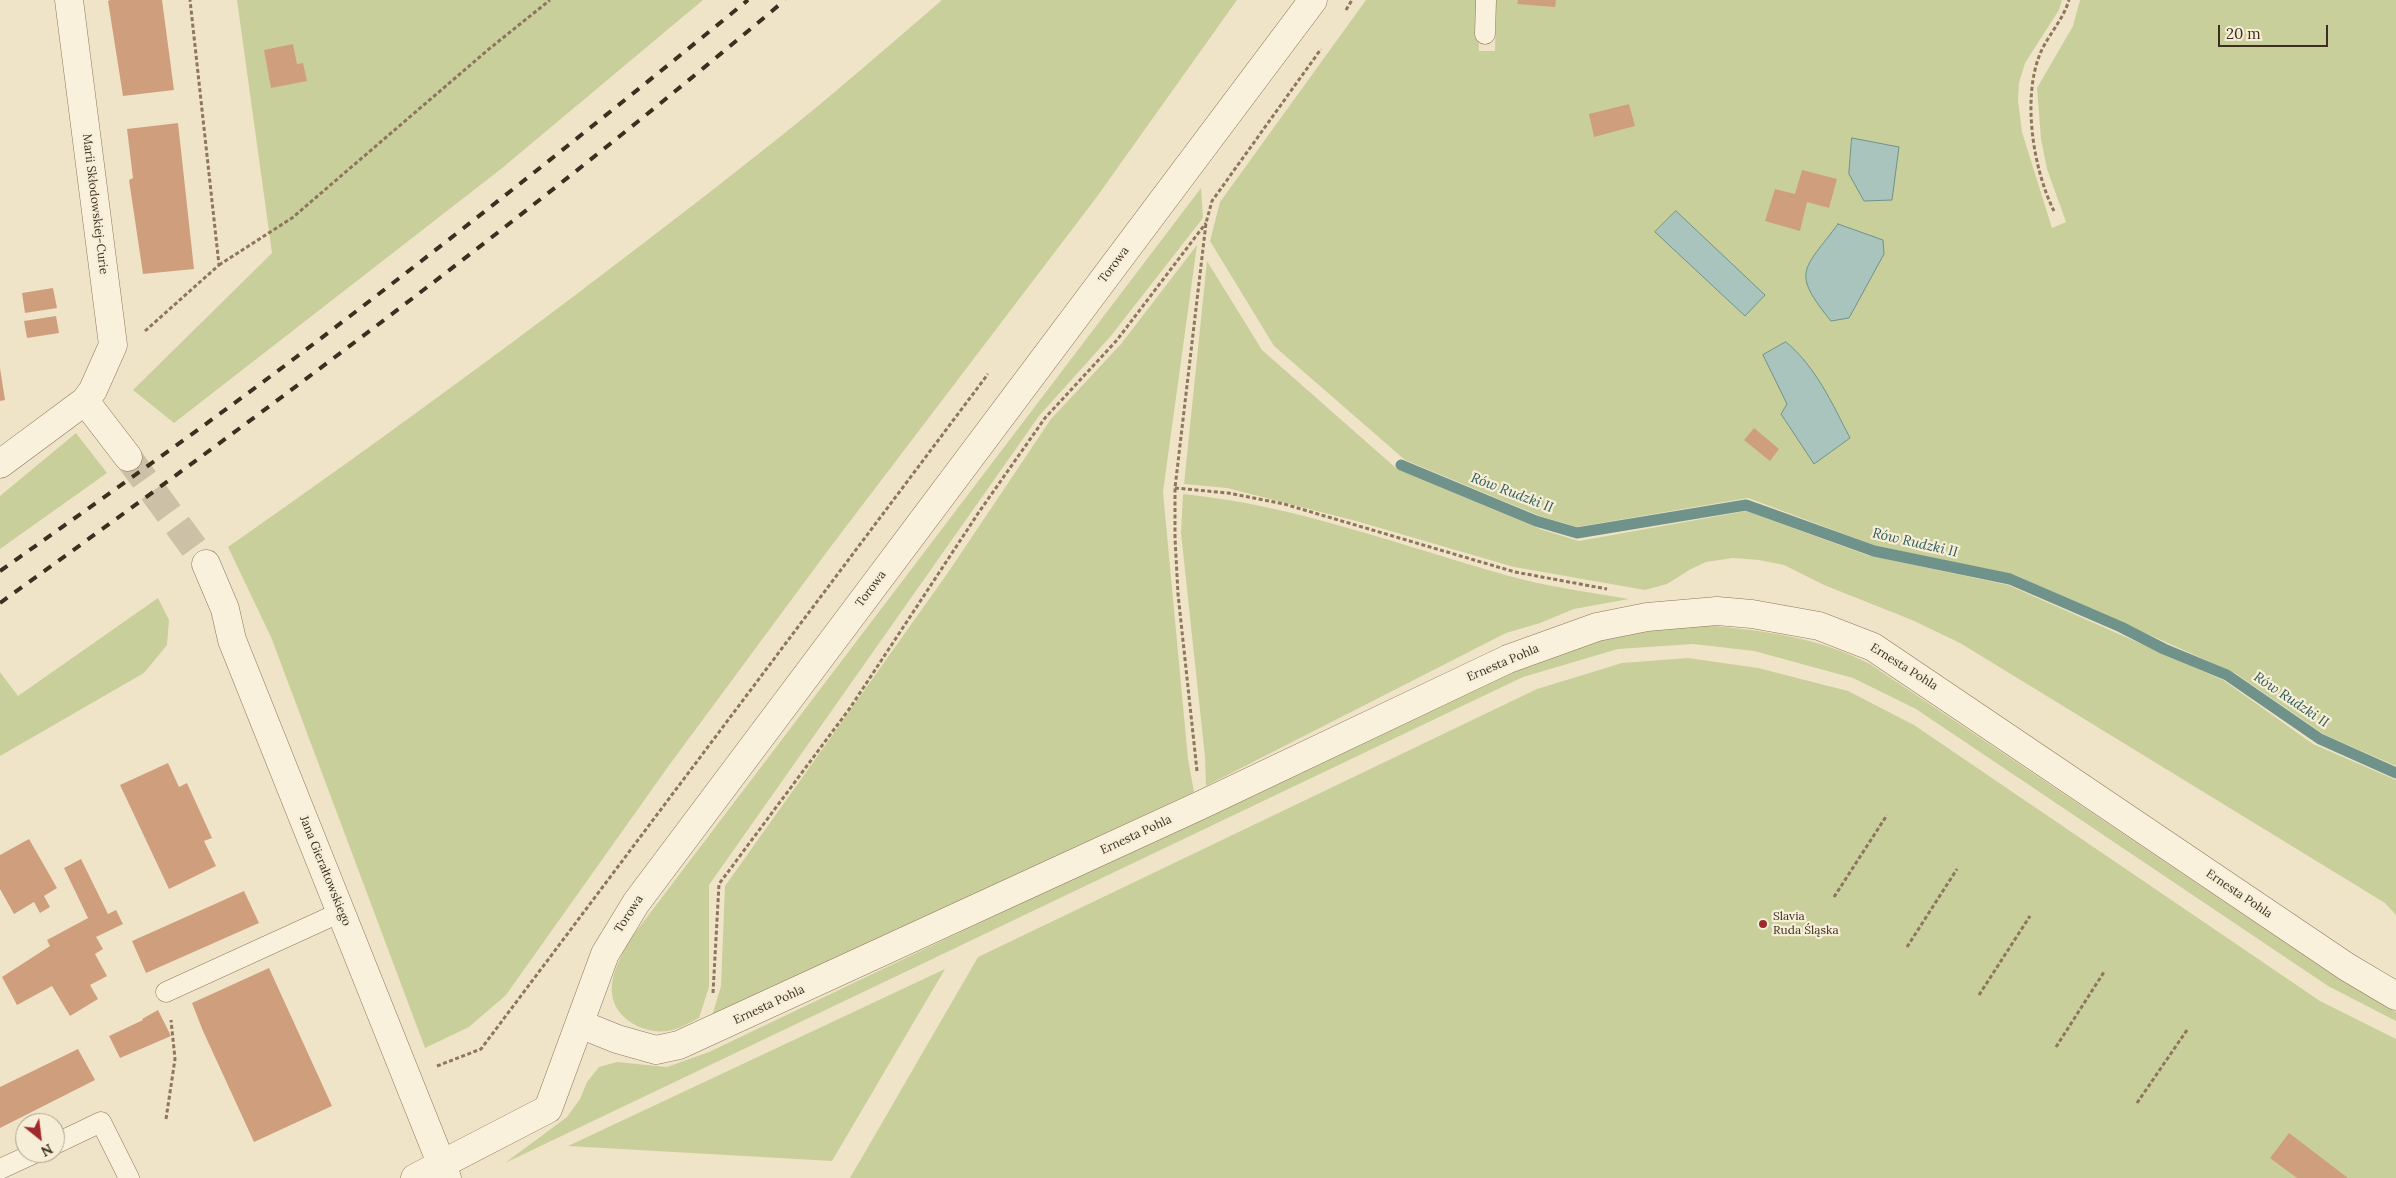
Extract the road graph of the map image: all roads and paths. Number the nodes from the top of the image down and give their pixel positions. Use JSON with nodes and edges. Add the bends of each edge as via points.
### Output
{"nodes":[{"id":1,"x":69,"y":0,"type":"edge"},
{"id":2,"x":190,"y":0,"type":"edge"},
{"id":3,"x":550,"y":0,"type":"edge"},
{"id":4,"x":1313,"y":0,"type":"edge"},
{"id":5,"x":1352,"y":0,"type":"edge"},
{"id":6,"x":1486,"y":0,"type":"edge"},
{"id":7,"x":2068,"y":0,"type":"edge"},
{"id":8,"x":1342,"y":16,"type":"dead end"},
{"id":9,"x":1485,"y":34,"type":"dead end"},
{"id":10,"x":1321,"y":48,"type":"dead end"},
{"id":11,"x":2054,"y":211,"type":"dead end"},
{"id":12,"x":1206,"y":223,"type":"junction"},
{"id":13,"x":219,"y":265,"type":"junction"},
{"id":14,"x":113,"y":345,"type":"junction"},
{"id":15,"x":990,"y":371,"type":"dead end"},
{"id":16,"x":84,"y":401,"type":"junction"},
{"id":17,"x":128,"y":457,"type":"tunnel mouth"},
{"id":18,"x":0,"y":464,"type":"edge"},
{"id":19,"x":1175,"y":488,"type":"junction"},
{"id":20,"x":206,"y":564,"type":"tunnel mouth"},
{"id":21,"x":1609,"y":590,"type":"dead end"},
{"id":22,"x":1201,"y":805,"type":"junction"},
{"id":23,"x":1887,"y":816,"type":"dead end"},
{"id":24,"x":1957,"y":869,"type":"dead end"},
{"id":25,"x":1834,"y":897,"type":"dead end"},
{"id":26,"x":341,"y":912,"type":"junction"},
{"id":27,"x":2030,"y":916,"type":"dead end"},
{"id":28,"x":1907,"y":947,"type":"dead end"},
{"id":29,"x":2104,"y":972,"type":"dead end"},
{"id":30,"x":166,"y":992,"type":"joint"},
{"id":31,"x":1979,"y":995,"type":"dead end"},
{"id":32,"x":2396,"y":996,"type":"edge"},
{"id":33,"x":580,"y":1024,"type":"junction"},
{"id":34,"x":2187,"y":1030,"type":"dead end"},
{"id":35,"x":703,"y":1036,"type":"junction"},
{"id":36,"x":2056,"y":1047,"type":"dead end"},
{"id":37,"x":435,"y":1066,"type":"dead end"},
{"id":38,"x":2137,"y":1103,"type":"dead end"},
{"id":39,"x":166,"y":1119,"type":"dead end"},
{"id":40,"x":65,"y":1139,"type":"edge"},
{"id":41,"x":15,"y":1163,"type":"edge"},
{"id":42,"x":0,"y":1170,"type":"edge"},
{"id":43,"x":445,"y":1172,"type":"edge"},
{"id":44,"x":129,"y":1178,"type":"edge"},
{"id":45,"x":415,"y":1178,"type":"edge"}],
"edges":[{"from":1,"to":14,"type":"street","name":"Marii Skłodowskiej-Curie"},
{"from":2,"to":13,"type":"path"},
{"from":3,"to":13,"type":"path","via":[[292,218]]},
{"from":4,"to":33,"type":"street","name":"Torowa","via":[[636,903],[605,954]]},
{"from":5,"to":8,"type":"path"},
{"from":6,"to":9,"type":"lane"},
{"from":7,"to":11,"type":"path","via":[[2040,53],[2030,89],[2034,141]]},
{"from":10,"to":12,"type":"path","via":[[1212,201]]},
{"from":12,"to":19,"type":"path"},
{"from":12,"to":35,"type":"path","via":[[1117,340],[1045,418],[850,708],[719,884],[714,988]]},
{"from":13,"to":14,"type":"path","via":[[139,336]]},
{"from":14,"to":16,"type":"street","via":[[93,390]]},
{"from":15,"to":37,"type":"path","via":[[481,1049]]},
{"from":16,"to":17,"type":"street"},
{"from":16,"to":18,"type":"street"},
{"from":19,"to":21,"type":"path","via":[[1228,493],[1284,504],[1514,572]]},
{"from":19,"to":22,"type":"path","via":[[1178,594]]},
{"from":20,"to":26,"type":"street","name":"Jana Gierałtowskiego","via":[[232,640]]},
{"from":22,"to":32,"type":"street","name":"Ernesta Pohla","via":[[1508,659],[1597,627],[1647,617],[1717,611],[1781,619],[1819,626],[1874,647],[2347,967]]},
{"from":22,"to":35,"type":"street","name":"Ernesta Pohla"},
{"from":23,"to":25,"type":"path"},
{"from":24,"to":28,"type":"path"},
{"from":26,"to":30,"type":"lane"},
{"from":26,"to":43,"type":"street","name":"Jana Gierałtowskiego"},
{"from":27,"to":31,"type":"path"},
{"from":29,"to":36,"type":"path"},
{"from":30,"to":39,"type":"path","via":[[175,1059]]},
{"from":33,"to":35,"type":"street","name":"Ernesta Pohla","via":[[617,1040],[656,1050]]},
{"from":33,"to":43,"type":"street","name":"Torowa","via":[[548,1109]]},
{"from":34,"to":38,"type":"path"},
{"from":40,"to":44,"type":"lane","via":[[101,1122]]},
{"from":41,"to":42,"type":"lane"},
{"from":43,"to":45,"type":"street","name":"Torowa"}]}
